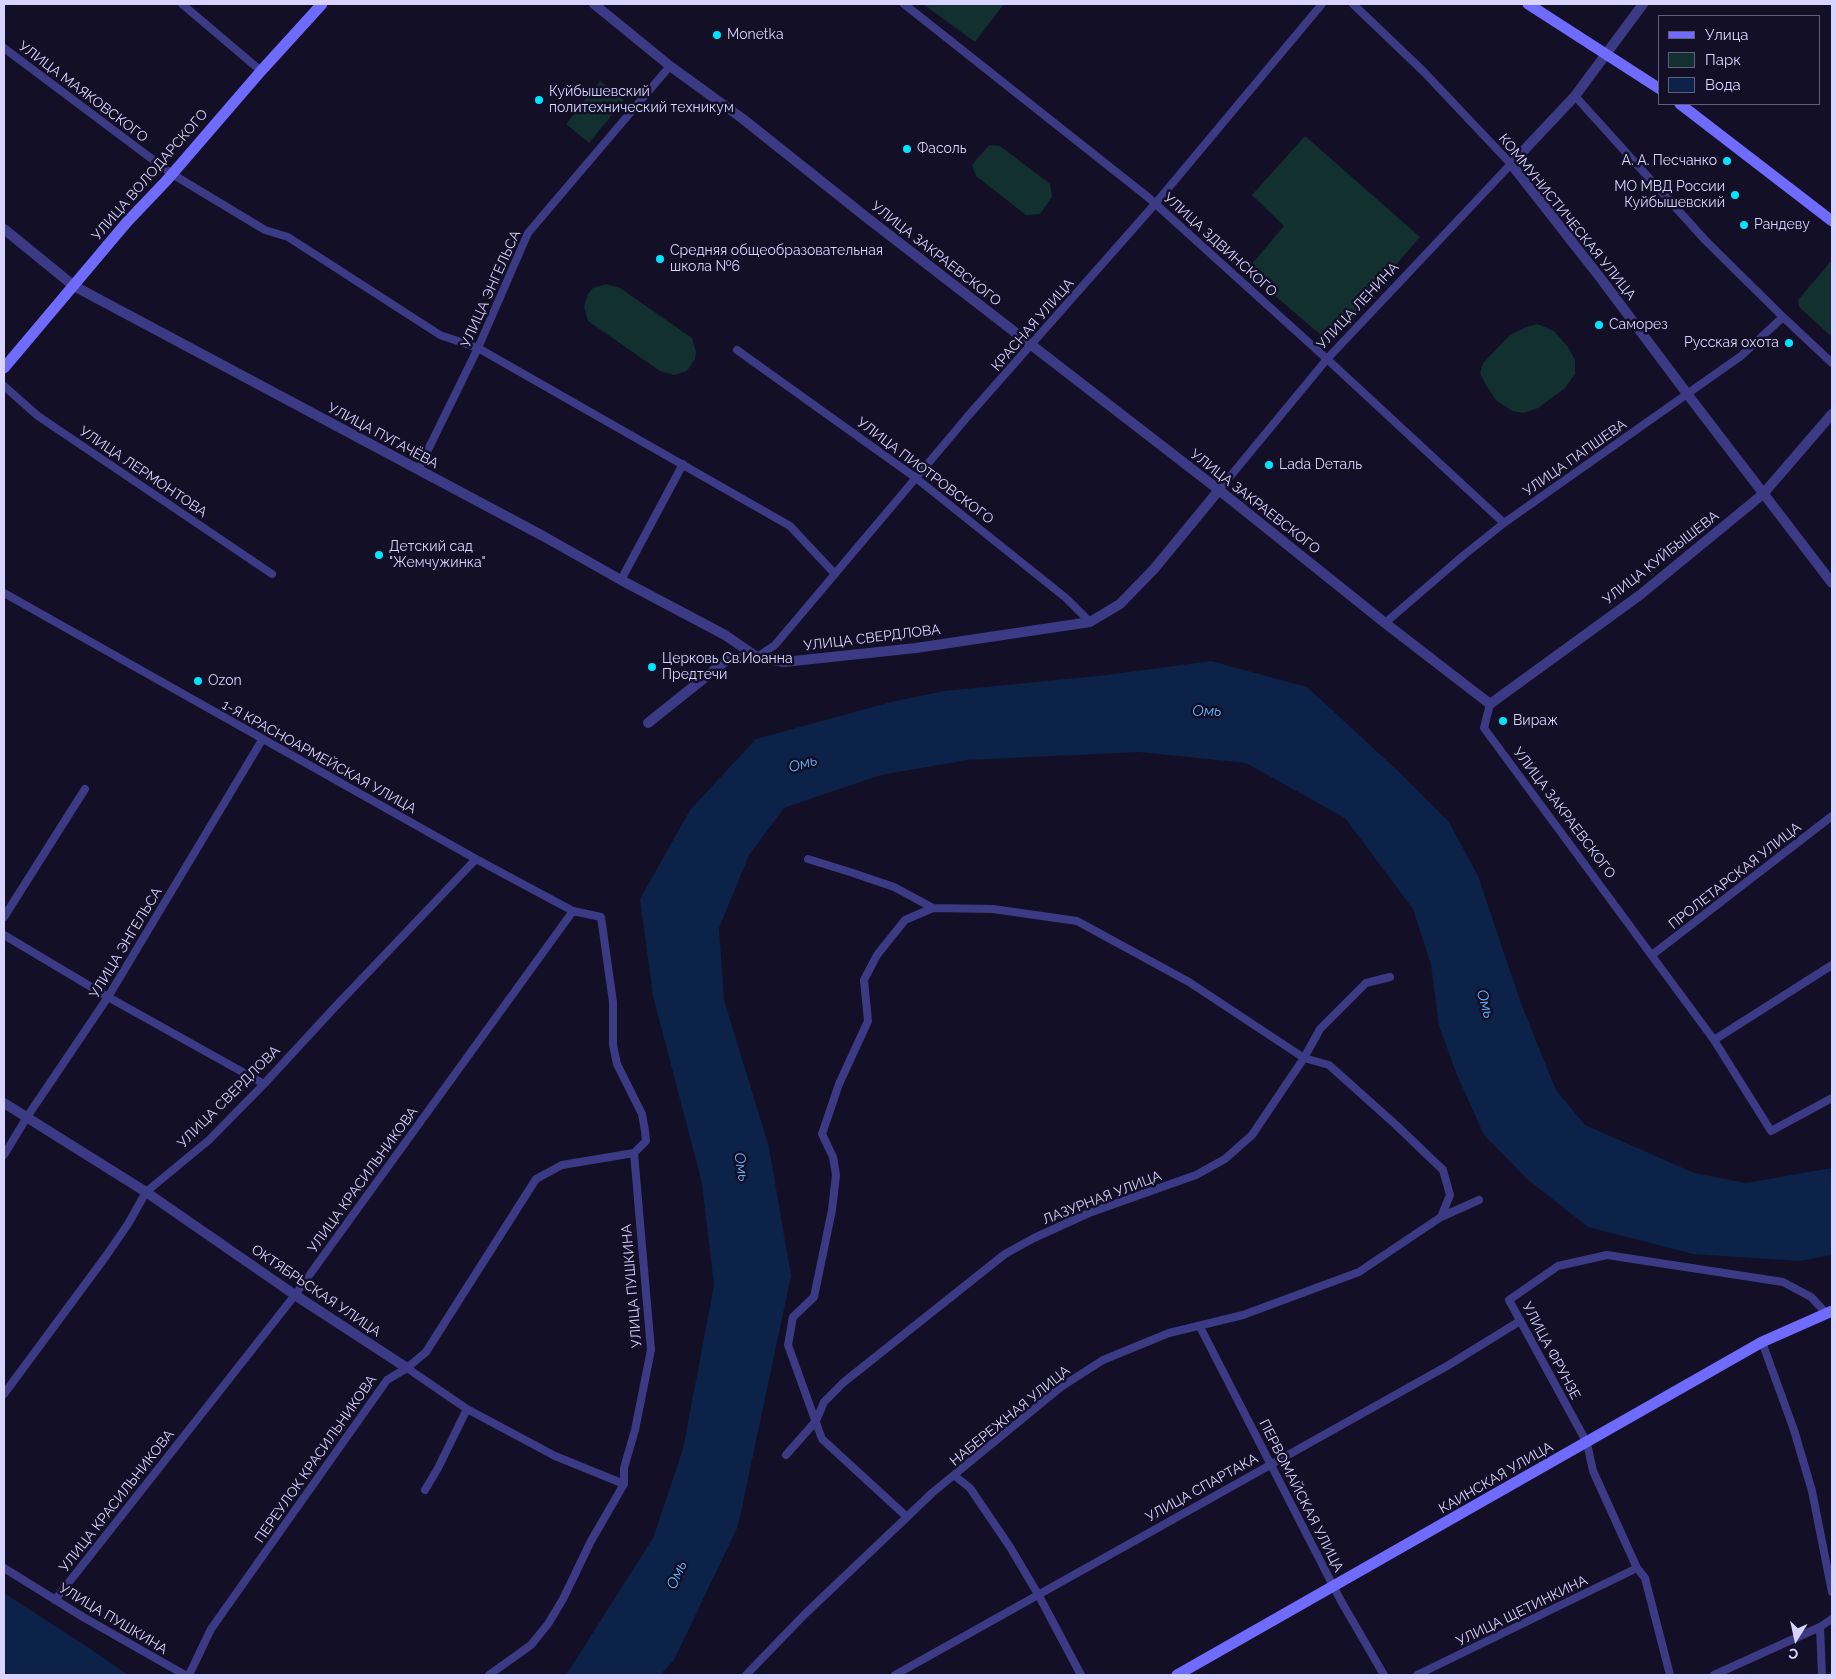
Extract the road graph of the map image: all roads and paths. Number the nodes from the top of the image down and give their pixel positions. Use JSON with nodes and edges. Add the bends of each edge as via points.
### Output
{"nodes":[{"id":1,"x":182,"y":4,"type":"edge"},
{"id":2,"x":322,"y":4,"type":"edge"},
{"id":3,"x":594,"y":4,"type":"edge"},
{"id":4,"x":904,"y":4,"type":"edge"},
{"id":5,"x":1322,"y":4,"type":"edge"},
{"id":6,"x":1353,"y":4,"type":"edge"},
{"id":7,"x":1528,"y":4,"type":"edge"},
{"id":8,"x":1642,"y":4,"type":"edge"},
{"id":9,"x":4,"y":48,"type":"edge"},
{"id":10,"x":1605,"y":54,"type":"junction"},
{"id":11,"x":670,"y":66,"type":"junction"},
{"id":12,"x":261,"y":71,"type":"junction"},
{"id":13,"x":1658,"y":89,"type":"edge"},
{"id":14,"x":1575,"y":96,"type":"junction"},
{"id":15,"x":1681,"y":105,"type":"edge"},
{"id":16,"x":1511,"y":164,"type":"junction"},
{"id":17,"x":172,"y":174,"type":"junction"},
{"id":18,"x":1155,"y":204,"type":"junction"},
{"id":19,"x":1832,"y":220,"type":"edge"},
{"id":20,"x":4,"y":228,"type":"edge"},
{"id":21,"x":74,"y":286,"type":"junction"},
{"id":22,"x":1783,"y":317,"type":"junction"},
{"id":23,"x":1031,"y":346,"type":"junction"},
{"id":24,"x":478,"y":348,"type":"junction"},
{"id":25,"x":737,"y":350,"type":"dead end"},
{"id":26,"x":1327,"y":359,"type":"junction"},
{"id":27,"x":1832,"y":363,"type":"edge"},
{"id":28,"x":4,"y":368,"type":"edge"},
{"id":29,"x":4,"y":386,"type":"edge"},
{"id":30,"x":1688,"y":395,"type":"junction"},
{"id":31,"x":1832,"y":414,"type":"edge"},
{"id":32,"x":683,"y":464,"type":"junction"},
{"id":33,"x":418,"y":470,"type":"junction"},
{"id":34,"x":916,"y":478,"type":"junction"},
{"id":35,"x":1218,"y":490,"type":"junction"},
{"id":36,"x":1763,"y":494,"type":"junction"},
{"id":37,"x":1504,"y":524,"type":"junction"},
{"id":38,"x":272,"y":574,"type":"dead end"},
{"id":39,"x":835,"y":574,"type":"junction"},
{"id":40,"x":621,"y":580,"type":"junction"},
{"id":41,"x":1832,"y":583,"type":"edge"},
{"id":42,"x":4,"y":593,"type":"edge"},
{"id":43,"x":1090,"y":622,"type":"junction"},
{"id":44,"x":1385,"y":623,"type":"junction"},
{"id":45,"x":757,"y":656,"type":"junction"},
{"id":46,"x":1490,"y":704,"type":"junction"},
{"id":47,"x":648,"y":723,"type":"dead end"},
{"id":48,"x":262,"y":740,"type":"junction"},
{"id":49,"x":85,"y":789,"type":"dead end"},
{"id":50,"x":1832,"y":816,"type":"edge"},
{"id":51,"x":476,"y":859,"type":"junction"},
{"id":52,"x":808,"y":860,"type":"dead end"},
{"id":53,"x":933,"y":908,"type":"junction"},
{"id":54,"x":573,"y":910,"type":"junction"},
{"id":55,"x":4,"y":917,"type":"edge"},
{"id":56,"x":4,"y":935,"type":"edge"},
{"id":57,"x":1652,"y":955,"type":"junction"},
{"id":58,"x":1832,"y":965,"type":"edge"},
{"id":59,"x":1390,"y":977,"type":"dead end"},
{"id":60,"x":108,"y":997,"type":"junction"},
{"id":61,"x":1714,"y":1040,"type":"junction"},
{"id":62,"x":1304,"y":1058,"type":"junction"},
{"id":63,"x":264,"y":1084,"type":"junction"},
{"id":64,"x":1832,"y":1098,"type":"edge"},
{"id":65,"x":4,"y":1102,"type":"edge"},
{"id":66,"x":27,"y":1117,"type":"junction"},
{"id":67,"x":634,"y":1153,"type":"junction"},
{"id":68,"x":4,"y":1155,"type":"edge"},
{"id":69,"x":146,"y":1192,"type":"junction"},
{"id":70,"x":1479,"y":1200,"type":"dead end"},
{"id":71,"x":1440,"y":1217,"type":"junction"},
{"id":72,"x":295,"y":1295,"type":"junction"},
{"id":73,"x":1829,"y":1312,"type":"edge"},
{"id":74,"x":1520,"y":1321,"type":"junction"},
{"id":75,"x":1200,"y":1327,"type":"junction"},
{"id":76,"x":1762,"y":1342,"type":"junction"},
{"id":77,"x":407,"y":1368,"type":"junction"},
{"id":78,"x":4,"y":1394,"type":"edge"},
{"id":79,"x":468,"y":1409,"type":"junction"},
{"id":80,"x":816,"y":1421,"type":"junction"},
{"id":81,"x":1587,"y":1443,"type":"junction"},
{"id":82,"x":786,"y":1455,"type":"dead end"},
{"id":83,"x":1271,"y":1464,"type":"junction"},
{"id":84,"x":954,"y":1476,"type":"junction"},
{"id":85,"x":624,"y":1484,"type":"junction"},
{"id":86,"x":425,"y":1490,"type":"dead end"},
{"id":87,"x":907,"y":1517,"type":"junction"},
{"id":88,"x":4,"y":1568,"type":"edge"},
{"id":89,"x":1637,"y":1568,"type":"junction"},
{"id":90,"x":1334,"y":1587,"type":"junction"},
{"id":91,"x":1832,"y":1592,"type":"edge"},
{"id":92,"x":1039,"y":1596,"type":"junction"},
{"id":93,"x":55,"y":1600,"type":"junction"},
{"id":94,"x":1832,"y":1619,"type":"edge"},
{"id":95,"x":1820,"y":1627,"type":"junction"},
{"id":96,"x":752,"y":1673,"type":"edge"},
{"id":97,"x":185,"y":1675,"type":"edge"},
{"id":98,"x":189,"y":1675,"type":"edge"},
{"id":99,"x":489,"y":1675,"type":"edge"},
{"id":100,"x":895,"y":1675,"type":"edge"},
{"id":101,"x":1081,"y":1675,"type":"edge"},
{"id":102,"x":1177,"y":1675,"type":"edge"},
{"id":103,"x":1384,"y":1675,"type":"edge"},
{"id":104,"x":1417,"y":1675,"type":"edge"},
{"id":105,"x":1670,"y":1675,"type":"edge"},
{"id":106,"x":1714,"y":1675,"type":"edge"},
{"id":107,"x":1822,"y":1675,"type":"edge"}],
"edges":[{"from":1,"to":12,"type":"street"},
{"from":2,"to":12,"type":"main road","name":"УЛИЦА ВОЛОДАРСКОГО"},
{"from":3,"to":11,"type":"street","name":"УЛИЦА ЗАКРАЕВСКОГО"},
{"from":4,"to":18,"type":"street","name":"УЛИЦА ЗДВИНСКОГО"},
{"from":5,"to":18,"type":"street","name":"КРАСНАЯ УЛИЦА"},
{"from":6,"to":16,"type":"street","name":"КОММУНИСТИЧЕСКАЯ УЛИЦА","via":[[1423,71]]},
{"from":7,"to":10,"type":"main road"},
{"from":8,"to":10,"type":"street","name":"УЛИЦА ЛЕНИНА"},
{"from":9,"to":17,"type":"street","name":"УЛИЦА МАЯКОВСКОГО"},
{"from":10,"to":13,"type":"main road"},
{"from":10,"to":14,"type":"street","name":"УЛИЦА ЛЕНИНА"},
{"from":11,"to":23,"type":"street","name":"УЛИЦА ЗАКРАЕВСКОГО","via":[[743,118]]},
{"from":11,"to":24,"type":"street","name":"УЛИЦА ЭНГЕЛЬСА","via":[[528,233]]},
{"from":12,"to":17,"type":"main road","name":"УЛИЦА ВОЛОДАРСКОГО"},
{"from":14,"to":16,"type":"street","name":"УЛИЦА ЛЕНИНА"},
{"from":14,"to":22,"type":"street","via":[[1706,240]]},
{"from":15,"to":19,"type":"main road"},
{"from":16,"to":26,"type":"street","name":"УЛИЦА ЛЕНИНА"},
{"from":16,"to":30,"type":"street","name":"КОММУНИСТИЧЕСКАЯ УЛИЦА"},
{"from":17,"to":21,"type":"main road","name":"УЛИЦА ВОЛОДАРСКОГО"},
{"from":17,"to":24,"type":"street","name":"УЛИЦА МАЯКОВСКОГО","via":[[265,230],[288,237],[440,335]]},
{"from":18,"to":23,"type":"street","name":"КРАСНАЯ УЛИЦА"},
{"from":18,"to":26,"type":"street","name":"УЛИЦА ЗДВИНСКОГО"},
{"from":20,"to":21,"type":"street","name":"УЛИЦА ПУГАЧЁВА"},
{"from":21,"to":28,"type":"main road","name":"УЛИЦА ВОЛОДАРСКОГО"},
{"from":21,"to":33,"type":"street","name":"УЛИЦА ПУГАЧЁВА"},
{"from":22,"to":27,"type":"street"},
{"from":22,"to":30,"type":"street","name":"УЛИЦА ПАПШЕВА","via":[[1741,356]]},
{"from":23,"to":34,"type":"street","name":"КРАСНАЯ УЛИЦА"},
{"from":23,"to":35,"type":"street","name":"УЛИЦА ЗАКРАЕВСКОГО"},
{"from":24,"to":32,"type":"street","name":"УЛИЦА МАЯКОВСКОГО"},
{"from":24,"to":33,"type":"street","name":"УЛИЦА ЭНГЕЛЬСА"},
{"from":25,"to":34,"type":"street","name":"УЛИЦА ПИОТРОВСКОГО"},
{"from":26,"to":35,"type":"street","name":"УЛИЦА ЛЕНИНА"},
{"from":26,"to":37,"type":"street","name":"УЛИЦА ЗДВИНСКОГО"},
{"from":29,"to":38,"type":"street","name":"УЛИЦА ЛЕРМОНТОВА","via":[[38,416]]},
{"from":30,"to":36,"type":"street","name":"КОММУНИСТИЧЕСКАЯ УЛИЦА"},
{"from":30,"to":37,"type":"street","name":"УЛИЦА ПАПШЕВА"},
{"from":31,"to":36,"type":"street","name":"УЛИЦА КУЙБЫШЕВА"},
{"from":32,"to":39,"type":"street","name":"УЛИЦА МАЯКОВСКОГО","via":[[790,526]]},
{"from":32,"to":40,"type":"street"},
{"from":33,"to":40,"type":"street","name":"УЛИЦА ПУГАЧЁВА"},
{"from":34,"to":39,"type":"street","name":"КРАСНАЯ УЛИЦА"},
{"from":34,"to":43,"type":"street","name":"УЛИЦА ПИОТРОВСКОГО","via":[[1066,598]]},
{"from":35,"to":43,"type":"street","name":"УЛИЦА ЛЕНИНА","via":[[1154,569],[1120,604]]},
{"from":35,"to":44,"type":"street","name":"УЛИЦА ЗАКРАЕВСКОГО"},
{"from":36,"to":41,"type":"street","name":"КОММУНИСТИЧЕСКАЯ УЛИЦА"},
{"from":36,"to":46,"type":"street","name":"УЛИЦА КУЙБЫШЕВА","via":[[1640,595]]},
{"from":37,"to":44,"type":"street","name":"УЛИЦА ПАПШЕВА"},
{"from":39,"to":45,"type":"street","name":"КРАСНАЯ УЛИЦА","via":[[775,645]]},
{"from":40,"to":45,"type":"street","name":"УЛИЦА ПУГАЧЁВА","via":[[725,634]]},
{"from":42,"to":48,"type":"street","name":"1-Я КРАСНОАРМЕЙСКАЯ УЛИЦА"},
{"from":43,"to":45,"type":"street","name":"УЛИЦА СВЕРДЛОВА","via":[[916,648],[784,662]]},
{"from":44,"to":46,"type":"street","name":"УЛИЦА ЗАКРАЕВСКОГО"},
{"from":45,"to":47,"type":"street","name":"УЛИЦА СВЕРДЛОВА","via":[[728,659]]},
{"from":46,"to":57,"type":"street","name":"УЛИЦА ЗАКРАЕВСКОГО","via":[[1484,728]]},
{"from":48,"to":51,"type":"street","name":"1-Я КРАСНОАРМЕЙСКАЯ УЛИЦА"},
{"from":48,"to":60,"type":"street","name":"УЛИЦА ЭНГЕЛЬСА"},
{"from":49,"to":55,"type":"street"},
{"from":50,"to":57,"type":"street","name":"ПРОЛЕТАРСКАЯ УЛИЦА"},
{"from":51,"to":54,"type":"street","name":"1-Я КРАСНОАРМЕЙСКАЯ УЛИЦА"},
{"from":51,"to":63,"type":"street","name":"УЛИЦА СВЕРДЛОВА"},
{"from":52,"to":53,"type":"street","via":[[894,887]]},
{"from":53,"to":62,"type":"street","via":[[993,909],[1077,921],[1189,982]]},
{"from":53,"to":80,"type":"street","via":[[905,920],[877,955],[864,980],[868,1021],[839,1084],[822,1134],[833,1157],[836,1175],[832,1210],[814,1298],[794,1317],[788,1345]]},
{"from":54,"to":67,"type":"street","name":"1-Я КРАСНОАРМЕЙСКАЯ УЛИЦА","via":[[601,917],[613,1002],[613,1045],[617,1064],[642,1114],[645,1131],[646,1141]]},
{"from":54,"to":72,"type":"street","name":"УЛИЦА КРАСИЛЬНИКОВА"},
{"from":56,"to":60,"type":"street"},
{"from":57,"to":61,"type":"street","name":"УЛИЦА ЗАКРАЕВСКОГО"},
{"from":58,"to":61,"type":"street"},
{"from":59,"to":62,"type":"street","name":"ЛАЗУРНАЯ УЛИЦА","via":[[1366,983],[1320,1029]]},
{"from":60,"to":63,"type":"street"},
{"from":60,"to":66,"type":"street","name":"УЛИЦА ЭНГЕЛЬСА"},
{"from":61,"to":64,"type":"street","name":"УЛИЦА ЗАКРАЕВСКОГО","via":[[1770,1131]]},
{"from":62,"to":71,"type":"street","via":[[1329,1065],[1443,1170],[1450,1195]]},
{"from":62,"to":80,"type":"street","name":"ЛАЗУРНАЯ УЛИЦА","via":[[1252,1135],[1225,1159],[1196,1175],[1089,1213],[1005,1254],[844,1382],[824,1402]]},
{"from":63,"to":69,"type":"street","name":"УЛИЦА СВЕРДЛОВА","via":[[209,1140]]},
{"from":65,"to":66,"type":"street","name":"ОКТЯБРЬСКАЯ УЛИЦА"},
{"from":66,"to":68,"type":"street","name":"УЛИЦА ЭНГЕЛЬСА"},
{"from":66,"to":69,"type":"street","name":"ОКТЯБРЬСКАЯ УЛИЦА"},
{"from":67,"to":77,"type":"street","name":"ПЕРЕУЛОК КРАСИЛЬНИКОВА","via":[[562,1165],[536,1179],[426,1352]]},
{"from":67,"to":85,"type":"street","name":"УЛИЦА ПУШКИНА","via":[[651,1350],[624,1468]]},
{"from":69,"to":72,"type":"street","name":"ОКТЯБРЬСКАЯ УЛИЦА"},
{"from":69,"to":78,"type":"street","name":"УЛИЦА СВЕРДЛОВА","via":[[106,1256]]},
{"from":70,"to":71,"type":"street","name":"НАБЕРЕЖНАЯ УЛИЦА"},
{"from":71,"to":75,"type":"street","name":"НАБЕРЕЖНАЯ УЛИЦА","via":[[1359,1272],[1243,1315]]},
{"from":72,"to":77,"type":"street","name":"ОКТЯБРЬСКАЯ УЛИЦА"},
{"from":72,"to":93,"type":"street","name":"УЛИЦА КРАСИЛЬНИКОВА"},
{"from":73,"to":74,"type":"street","name":"УЛИЦА ФРУНЗЕ","via":[[1811,1297],[1783,1282],[1607,1255],[1558,1266],[1509,1300]]},
{"from":73,"to":76,"type":"main road","name":"КАИНСКАЯ УЛИЦА"},
{"from":74,"to":81,"type":"street","name":"УЛИЦА ФРУНЗЕ"},
{"from":74,"to":83,"type":"street","name":"УЛИЦА СПАРТАКА","via":[[1447,1366]]},
{"from":75,"to":83,"type":"street","name":"ПЕРВОМАЙСКАЯ УЛИЦА"},
{"from":75,"to":84,"type":"street","name":"НАБЕРЕЖНАЯ УЛИЦА","via":[[1170,1333],[1103,1360],[1061,1387]]},
{"from":76,"to":81,"type":"main road","name":"КАИНСКАЯ УЛИЦА"},
{"from":76,"to":91,"type":"street","via":[[1812,1491]]},
{"from":77,"to":79,"type":"street","name":"ОКТЯБРЬСКАЯ УЛИЦА"},
{"from":77,"to":98,"type":"street","name":"ПЕРЕУЛОК КРАСИЛЬНИКОВА","via":[[387,1380],[211,1629]]},
{"from":79,"to":85,"type":"street","name":"ОКТЯБРЬСКАЯ УЛИЦА","via":[[555,1456]]},
{"from":79,"to":86,"type":"street"},
{"from":80,"to":82,"type":"street","name":"ЛАЗУРНАЯ УЛИЦА"},
{"from":80,"to":87,"type":"street","via":[[822,1439]]},
{"from":81,"to":89,"type":"street","name":"УЛИЦА ФРУНЗЕ","via":[[1593,1470]]},
{"from":81,"to":90,"type":"main road","name":"КАИНСКАЯ УЛИЦА"},
{"from":83,"to":90,"type":"street","name":"ПЕРВОМАЙСКАЯ УЛИЦА"},
{"from":83,"to":92,"type":"street","name":"УЛИЦА СПАРТАКА"},
{"from":84,"to":87,"type":"street","name":"НАБЕРЕЖНАЯ УЛИЦА"},
{"from":84,"to":92,"type":"street","via":[[970,1488]]},
{"from":85,"to":99,"type":"street","name":"УЛИЦА ПУШКИНА","via":[[548,1624],[532,1645]]},
{"from":87,"to":96,"type":"street","name":"НАБЕРЕЖНАЯ УЛИЦА","via":[[821,1598]]},
{"from":88,"to":93,"type":"street","name":"УЛИЦА ПУШКИНА"},
{"from":89,"to":104,"type":"street","name":"УЛИЦА ЩЕТИНКИНА"},
{"from":89,"to":105,"type":"street","name":"УЛИЦА ФРУНЗЕ","via":[[1645,1578]]},
{"from":90,"to":102,"type":"main road","name":"КАИНСКАЯ УЛИЦА"},
{"from":90,"to":103,"type":"street","name":"ПЕРВОМАЙСКАЯ УЛИЦА"},
{"from":92,"to":100,"type":"street","name":"УЛИЦА СПАРТАКА"},
{"from":92,"to":101,"type":"street"},
{"from":93,"to":97,"type":"street","name":"УЛИЦА ПУШКИНА"},
{"from":94,"to":95,"type":"street"},
{"from":95,"to":106,"type":"street"},
{"from":95,"to":107,"type":"street"}]}
